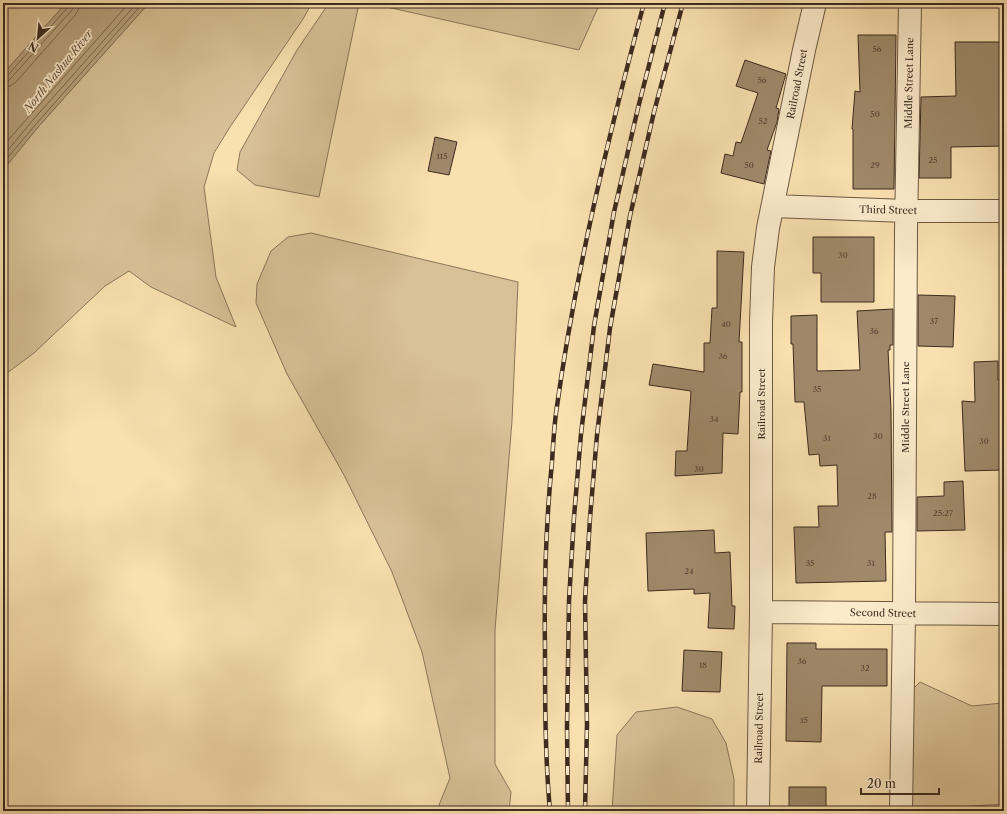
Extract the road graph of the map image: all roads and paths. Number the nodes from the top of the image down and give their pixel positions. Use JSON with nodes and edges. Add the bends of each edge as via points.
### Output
{"nodes":[{"id":1,"x":815,"y":3,"type":"edge"},
{"id":2,"x":910,"y":3,"type":"edge"},
{"id":3,"x":773,"y":206,"type":"junction"},
{"id":4,"x":906,"y":211,"type":"junction"},
{"id":5,"x":1004,"y":211,"type":"edge"},
{"id":6,"x":761,"y":612,"type":"junction"},
{"id":7,"x":904,"y":613,"type":"junction"},
{"id":8,"x":1004,"y":614,"type":"edge"},
{"id":9,"x":758,"y":811,"type":"edge"},
{"id":10,"x":901,"y":811,"type":"edge"}],
"edges":[{"from":1,"to":3,"type":"street","name":"Railroad Street"},
{"from":2,"to":4,"type":"street","name":"Middle Street Lane"},
{"from":3,"to":4,"type":"street","name":"Third Street"},
{"from":3,"to":6,"type":"street","name":"Railroad Street","via":[[763,267],[761,322]]},
{"from":4,"to":5,"type":"street","name":"Third Street"},
{"from":4,"to":7,"type":"street","name":"Middle Street Lane"},
{"from":6,"to":7,"type":"street","name":"Second Street"},
{"from":6,"to":9,"type":"street","name":"Railroad Street"},
{"from":7,"to":8,"type":"street","name":"Second Street"},
{"from":7,"to":10,"type":"street","name":"Middle Street Lane"}]}
